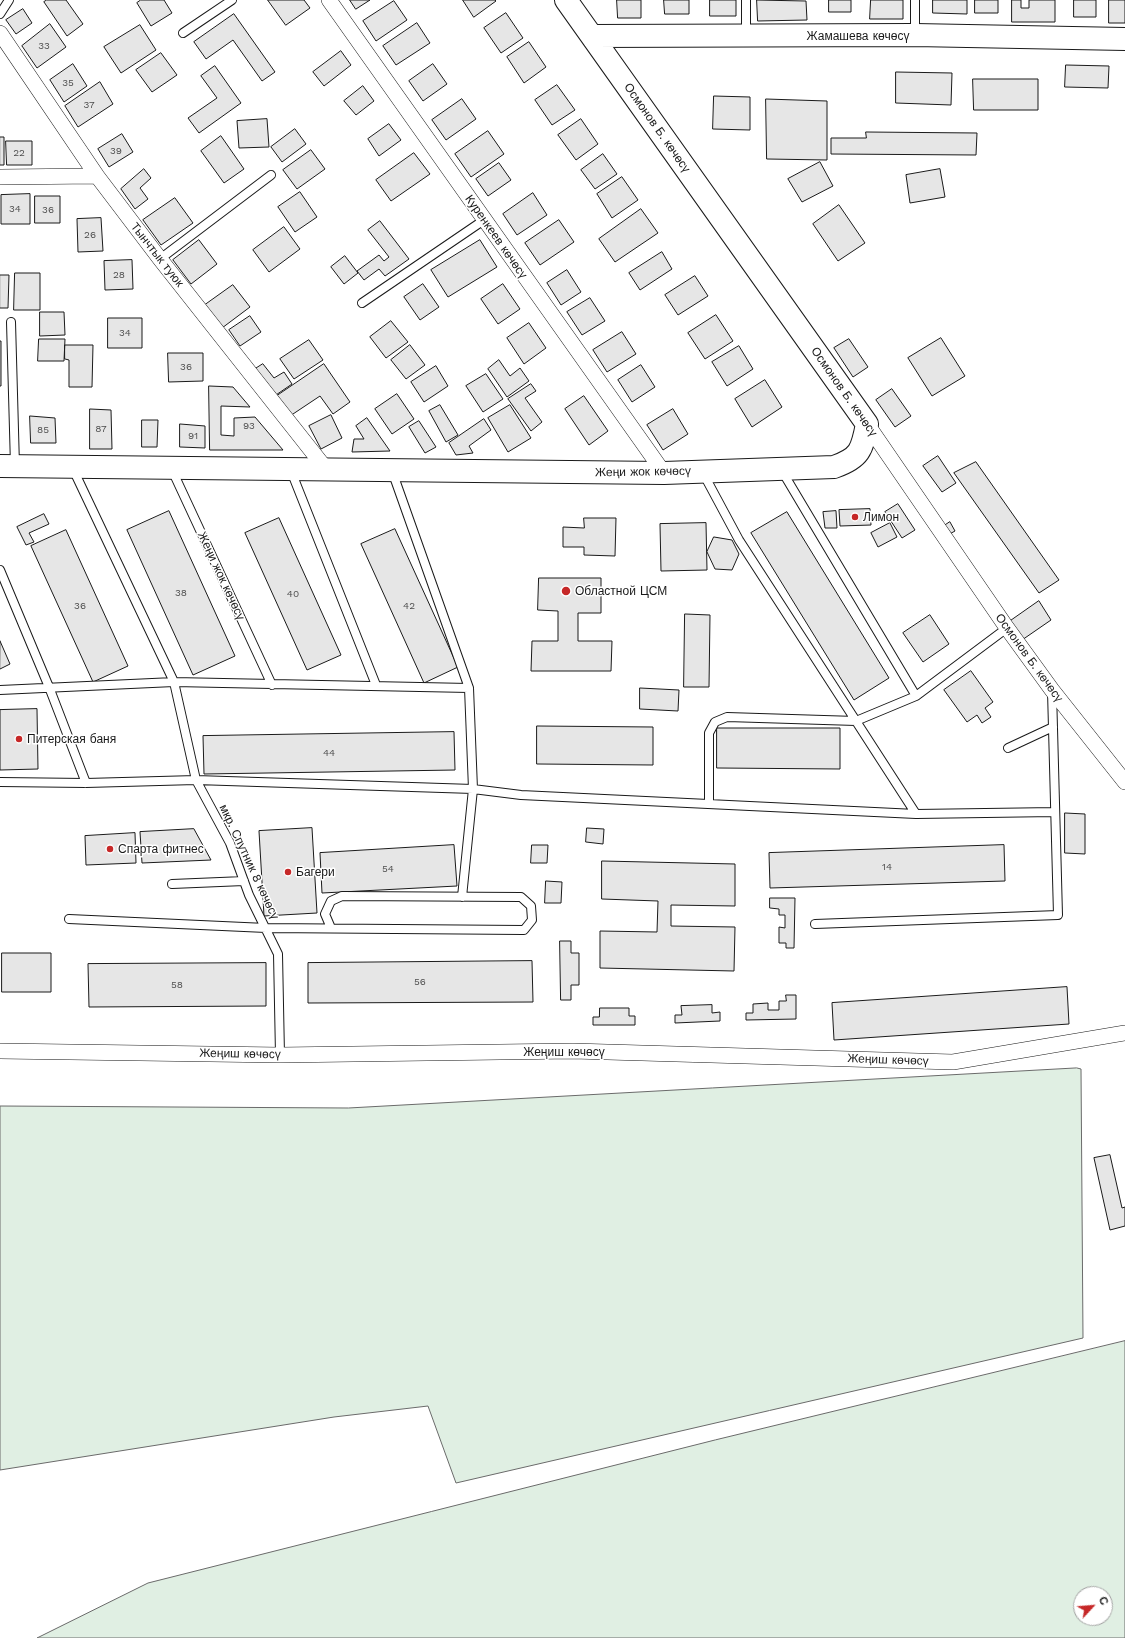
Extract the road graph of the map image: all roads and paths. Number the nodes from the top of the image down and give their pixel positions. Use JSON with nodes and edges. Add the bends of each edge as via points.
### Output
{"nodes":[{"id":1,"x":9,"y":0,"type":"edge"},
{"id":2,"x":232,"y":0,"type":"edge"},
{"id":3,"x":329,"y":0,"type":"edge"},
{"id":4,"x":566,"y":0,"type":"edge"},
{"id":5,"x":746,"y":0,"type":"edge"},
{"id":6,"x":915,"y":0,"type":"edge"},
{"id":7,"x":0,"y":14,"type":"edge"},
{"id":8,"x":0,"y":33,"type":"edge"},
{"id":9,"x":183,"y":33,"type":"dead end"},
{"id":10,"x":915,"y":35,"type":"junction"},
{"id":11,"x":592,"y":36,"type":"junction"},
{"id":12,"x":746,"y":36,"type":"junction"},
{"id":13,"x":1125,"y":39,"type":"edge"},
{"id":14,"x":271,"y":175,"type":"dead end"},
{"id":15,"x":97,"y":176,"type":"junction"},
{"id":16,"x":0,"y":177,"type":"edge"},
{"id":17,"x":484,"y":220,"type":"junction"},
{"id":18,"x":160,"y":259,"type":"junction"},
{"id":19,"x":362,"y":303,"type":"dead end"},
{"id":20,"x":11,"y":322,"type":"dead end"},
{"id":21,"x":867,"y":424,"type":"junction"},
{"id":22,"x":8,"y":466,"type":"edge"},
{"id":23,"x":71,"y":467,"type":"junction"},
{"id":24,"x":171,"y":468,"type":"junction"},
{"id":25,"x":290,"y":468,"type":"junction"},
{"id":26,"x":326,"y":469,"type":"junction"},
{"id":27,"x":781,"y":469,"type":"junction"},
{"id":28,"x":392,"y":470,"type":"junction"},
{"id":29,"x":702,"y":470,"type":"junction"},
{"id":30,"x":664,"y":473,"type":"junction"},
{"id":31,"x":0,"y":570,"type":"edge"},
{"id":32,"x":1007,"y":628,"type":"junction"},
{"id":33,"x":174,"y":682,"type":"junction"},
{"id":34,"x":272,"y":685,"type":"junction"},
{"id":35,"x":376,"y":685,"type":"junction"},
{"id":36,"x":49,"y":687,"type":"junction"},
{"id":37,"x":469,"y":688,"type":"junction"},
{"id":38,"x":0,"y":690,"type":"edge"},
{"id":39,"x":1052,"y":690,"type":"junction"},
{"id":40,"x":916,"y":696,"type":"junction"},
{"id":41,"x":856,"y":721,"type":"junction"},
{"id":42,"x":1053,"y":727,"type":"junction"},
{"id":43,"x":1008,"y":748,"type":"dead end"},
{"id":44,"x":196,"y":780,"type":"junction"},
{"id":45,"x":0,"y":782,"type":"edge"},
{"id":46,"x":1125,"y":782,"type":"edge"},
{"id":47,"x":86,"y":783,"type":"junction"},
{"id":48,"x":472,"y":789,"type":"junction"},
{"id":49,"x":709,"y":804,"type":"junction"},
{"id":50,"x":1055,"y":812,"type":"junction"},
{"id":51,"x":916,"y":814,"type":"junction"},
{"id":52,"x":244,"y":881,"type":"junction"},
{"id":53,"x":172,"y":884,"type":"dead end"},
{"id":54,"x":462,"y":897,"type":"junction"},
{"id":55,"x":69,"y":919,"type":"dead end"},
{"id":56,"x":816,"y":924,"type":"dead end"},
{"id":57,"x":266,"y":928,"type":"junction"},
{"id":58,"x":331,"y":928,"type":"junction"},
{"id":59,"x":1125,"y":1033,"type":"edge"},
{"id":60,"x":0,"y":1051,"type":"edge"},
{"id":61,"x":280,"y":1055,"type":"junction"}],
"edges":[{"from":1,"to":7,"type":"lane"},
{"from":2,"to":9,"type":"lane"},
{"from":3,"to":17,"type":"street","name":"Куренкеев көчөсү"},
{"from":4,"to":11,"type":"main road","name":"Осмонов Б. көчөсү"},
{"from":5,"to":12,"type":"lane"},
{"from":6,"to":10,"type":"lane"},
{"from":8,"to":15,"type":"street","name":"Тынчтык туюк"},
{"from":10,"to":12,"type":"main road","name":"Жамашева көчөсү"},
{"from":10,"to":13,"type":"main road","name":"Жамашева көчөсү"},
{"from":11,"to":12,"type":"main road","name":"Жамашева көчөсү"},
{"from":11,"to":21,"type":"main road","name":"Осмонов Б. көчөсү"},
{"from":14,"to":18,"type":"lane"},
{"from":15,"to":16,"type":"street"},
{"from":15,"to":18,"type":"street","name":"Тынчтык туюк"},
{"from":17,"to":19,"type":"lane"},
{"from":17,"to":30,"type":"street","name":"Куренкеев көчөсү"},
{"from":18,"to":26,"type":"street","name":"Тынчтык туюк"},
{"from":20,"to":22,"type":"lane"},
{"from":21,"to":27,"type":"main road","name":"Жеңи жок көчөсү","via":[[863,446],[850,462],[834,467]]},
{"from":21,"to":32,"type":"street","name":"Осмонов Б. көчөсү"},
{"from":22,"to":23,"type":"main road","name":"Жеңи жок көчөсү"},
{"from":23,"to":24,"type":"main road","name":"Жеңи жок көчөсү"},
{"from":23,"to":33,"type":"lane","name":"мкр. Спутник 8 көчөсү"},
{"from":24,"to":25,"type":"main road","name":"Жеңи жок көчөсү"},
{"from":24,"to":34,"type":"lane","name":"Жеңи жок көчөсү"},
{"from":25,"to":26,"type":"main road","name":"Жеңи жок көчөсү"},
{"from":25,"to":35,"type":"lane"},
{"from":26,"to":28,"type":"main road","name":"Жеңи жок көчөсү"},
{"from":27,"to":29,"type":"main road","name":"Жеңи жок көчөсү"},
{"from":27,"to":40,"type":"lane"},
{"from":28,"to":30,"type":"main road","name":"Жеңи жок көчөсү"},
{"from":28,"to":37,"type":"lane"},
{"from":29,"to":30,"type":"main road","name":"Жеңи жок көчөсү"},
{"from":29,"to":41,"type":"lane","via":[[739,540]]},
{"from":31,"to":36,"type":"lane"},
{"from":32,"to":39,"type":"street","name":"Осмонов Б. көчөсү"},
{"from":32,"to":40,"type":"lane"},
{"from":33,"to":34,"type":"lane"},
{"from":33,"to":36,"type":"lane"},
{"from":33,"to":44,"type":"lane","name":"мкр. Спутник 8 көчөсү"},
{"from":34,"to":35,"type":"lane"},
{"from":35,"to":37,"type":"lane"},
{"from":36,"to":38,"type":"lane"},
{"from":36,"to":47,"type":"lane"},
{"from":37,"to":48,"type":"lane"},
{"from":39,"to":42,"type":"lane"},
{"from":39,"to":46,"type":"street","name":"Осмонов Б. көчөсү"},
{"from":40,"to":41,"type":"lane"},
{"from":41,"to":49,"type":"lane","via":[[727,718],[716,722],[709,733]]},
{"from":41,"to":51,"type":"lane"},
{"from":42,"to":43,"type":"lane"},
{"from":42,"to":50,"type":"lane"},
{"from":44,"to":47,"type":"lane"},
{"from":44,"to":48,"type":"lane"},
{"from":44,"to":52,"type":"lane","name":"мкр. Спутник 8 көчөсү","via":[[230,843]]},
{"from":45,"to":47,"type":"lane"},
{"from":48,"to":49,"type":"lane","via":[[521,795]]},
{"from":48,"to":54,"type":"lane"},
{"from":49,"to":51,"type":"lane"},
{"from":50,"to":51,"type":"lane"},
{"from":50,"to":56,"type":"lane","via":[[1058,915]]},
{"from":52,"to":53,"type":"lane"},
{"from":52,"to":57,"type":"lane","name":"мкр. Спутник 8 көчөсү"},
{"from":54,"to":58,"type":"lane","via":[[342,896],[331,901],[325,914]]},
{"from":54,"to":58,"type":"lane","via":[[521,897],[531,906],[532,920],[524,930]]},
{"from":55,"to":57,"type":"lane"},
{"from":57,"to":58,"type":"lane"},
{"from":57,"to":61,"type":"lane","name":"мкр. Спутник 8 көчөсү","via":[[278,954]]},
{"from":59,"to":61,"type":"street","name":"Жеңиш көчөсү","via":[[953,1062],[573,1051]]},
{"from":60,"to":61,"type":"street","name":"Жеңиш көчөсү"}]}
